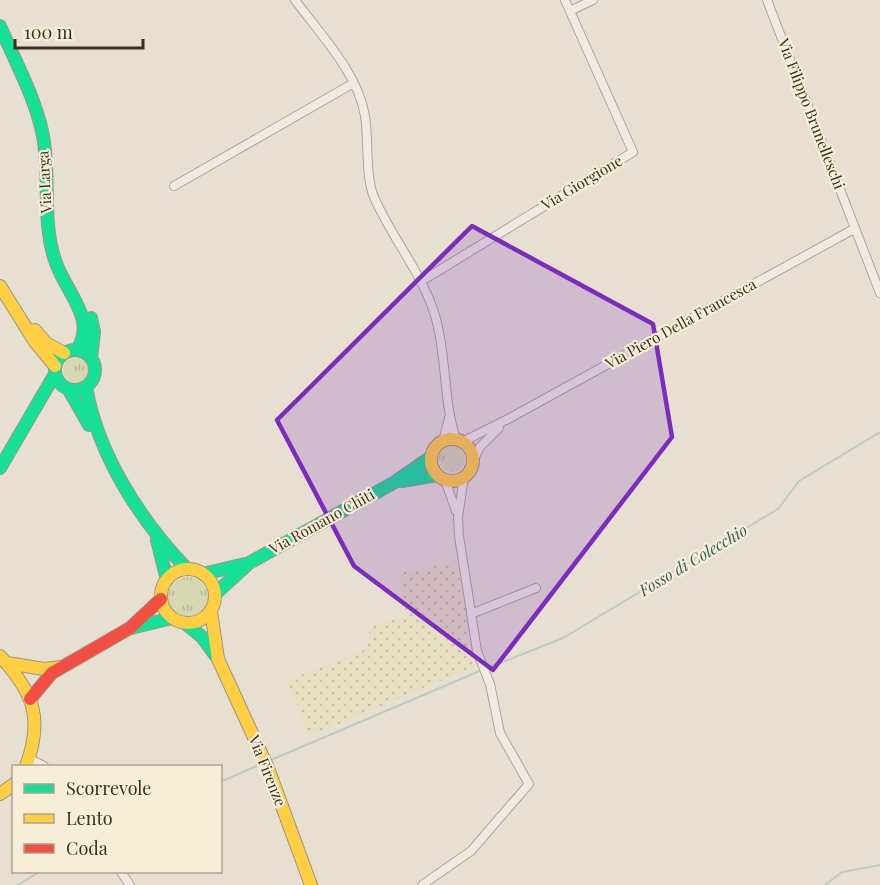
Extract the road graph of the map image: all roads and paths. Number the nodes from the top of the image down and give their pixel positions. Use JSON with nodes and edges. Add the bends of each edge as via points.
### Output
{"nodes":[{"id":1,"x":295,"y":0,"type":"edge"},
{"id":2,"x":565,"y":0,"type":"edge"},
{"id":3,"x":593,"y":0,"type":"edge"},
{"id":4,"x":767,"y":0,"type":"edge"},
{"id":5,"x":570,"y":11,"type":"junction"},
{"id":6,"x":0,"y":26,"type":"edge"},
{"id":7,"x":352,"y":84,"type":"junction"},
{"id":8,"x":174,"y":186,"type":"dead end"},
{"id":9,"x":854,"y":229,"type":"junction"},
{"id":10,"x":420,"y":282,"type":"junction"},
{"id":11,"x":0,"y":283,"type":"edge"},
{"id":12,"x":880,"y":293,"type":"edge"},
{"id":13,"x":78,"y":304,"type":"junction"},
{"id":14,"x":77,"y":350,"type":"junction"},
{"id":15,"x":64,"y":353,"type":"junction"},
{"id":16,"x":92,"y":358,"type":"junction"},
{"id":17,"x":55,"y":370,"type":"junction"},
{"id":18,"x":86,"y":387,"type":"junction"},
{"id":19,"x":65,"y":388,"type":"junction"},
{"id":20,"x":44,"y":397,"type":"junction"},
{"id":21,"x":508,"y":419,"type":"junction"},
{"id":22,"x":454,"y":441,"type":"junction"},
{"id":23,"x":109,"y":455,"type":"junction"},
{"id":24,"x":431,"y":457,"type":"junction"},
{"id":25,"x":472,"y":461,"type":"junction"},
{"id":26,"x":2,"y":462,"type":"edge"},
{"id":27,"x":441,"y":477,"type":"junction"},
{"id":28,"x":464,"y":477,"type":"junction"},
{"id":29,"x":395,"y":482,"type":"junction"},
{"id":30,"x":458,"y":517,"type":"junction"},
{"id":31,"x":156,"y":536,"type":"junction"},
{"id":32,"x":249,"y":563,"type":"junction"},
{"id":33,"x":187,"y":569,"type":"junction"},
{"id":34,"x":203,"y":574,"type":"junction"},
{"id":35,"x":167,"y":580,"type":"junction"},
{"id":36,"x":536,"y":588,"type":"dead end"},
{"id":37,"x":215,"y":594,"type":"junction"},
{"id":38,"x":161,"y":599,"type":"junction"},
{"id":39,"x":211,"y":611,"type":"junction"},
{"id":40,"x":471,"y":614,"type":"junction"},
{"id":41,"x":172,"y":618,"type":"junction"},
{"id":42,"x":185,"y":623,"type":"junction"},
{"id":43,"x":130,"y":628,"type":"junction"},
{"id":44,"x":218,"y":659,"type":"junction"},
{"id":45,"x":3,"y":660,"type":"edge"},
{"id":46,"x":62,"y":667,"type":"junction"},
{"id":47,"x":30,"y":699,"type":"junction"},
{"id":48,"x":28,"y":763,"type":"edge"},
{"id":49,"x":311,"y":885,"type":"edge"},
{"id":50,"x":423,"y":885,"type":"edge"}],
"edges":[{"from":1,"to":7,"type":"street","via":[[338,58]]},
{"from":2,"to":5,"type":"street","name":"Via Giorgione"},
{"from":3,"to":5,"type":"street"},
{"from":4,"to":9,"type":"street","name":"Via Filippo Brunelleschi"},
{"from":5,"to":10,"type":"street","name":"Via Giorgione","via":[[633,152]]},
{"from":6,"to":13,"type":"street","name":"Via Larga","via":[[43,136],[49,236],[62,277]]},
{"from":7,"to":8,"type":"street"},
{"from":7,"to":10,"type":"street","via":[[364,114],[372,193],[387,228]]},
{"from":9,"to":12,"type":"street","name":"Via Filippo Brunelleschi"},
{"from":9,"to":21,"type":"street","name":"Via Piero Della Francesca"},
{"from":10,"to":22,"type":"street","via":[[436,318]]},
{"from":11,"to":15,"type":"street","via":[[40,337]]},
{"from":11,"to":17,"type":"street"},
{"from":13,"to":14,"type":"street","name":"Via Larga","via":[[86,330]]},
{"from":13,"to":16,"type":"street","name":"Via Larga","via":[[93,326]]},
{"from":14,"to":15,"type":"street"},
{"from":14,"to":16,"type":"street"},
{"from":15,"to":17,"type":"street"},
{"from":16,"to":18,"type":"street","via":[[96,371]]},
{"from":17,"to":19,"type":"street"},
{"from":17,"to":20,"type":"street"},
{"from":18,"to":19,"type":"street","via":[[78,391]]},
{"from":18,"to":23,"type":"street","via":[[91,416]]},
{"from":19,"to":20,"type":"street"},
{"from":19,"to":23,"type":"street"},
{"from":20,"to":26,"type":"street"},
{"from":21,"to":22,"type":"street"},
{"from":21,"to":25,"type":"street","via":[[484,442]]},
{"from":22,"to":24,"type":"street","via":[[435,448]]},
{"from":22,"to":25,"type":"street","via":[[471,452]]},
{"from":23,"to":31,"type":"street"},
{"from":24,"to":27,"type":"street"},
{"from":24,"to":29,"type":"street"},
{"from":25,"to":28,"type":"street"},
{"from":27,"to":28,"type":"street"},
{"from":27,"to":29,"type":"street"},
{"from":27,"to":30,"type":"street"},
{"from":28,"to":30,"type":"street"},
{"from":29,"to":32,"type":"street","name":"Via Romano Chiti"},
{"from":30,"to":40,"type":"street"},
{"from":31,"to":33,"type":"street"},
{"from":31,"to":35,"type":"street"},
{"from":32,"to":34,"type":"street","name":"Via Romano Chiti"},
{"from":32,"to":37,"type":"street","name":"Via Romano Chiti"},
{"from":33,"to":34,"type":"street"},
{"from":33,"to":35,"type":"street"},
{"from":34,"to":37,"type":"street","via":[[212,583]]},
{"from":35,"to":38,"type":"street"},
{"from":36,"to":40,"type":"street"},
{"from":37,"to":39,"type":"street","name":"Via Firenze"},
{"from":38,"to":41,"type":"street"},
{"from":38,"to":43,"type":"street"},
{"from":39,"to":42,"type":"street","via":[[200,621]]},
{"from":39,"to":44,"type":"street","name":"Via Firenze"},
{"from":40,"to":50,"type":"street","via":[[500,733],[529,784],[471,851]]},
{"from":41,"to":42,"type":"street","name":"Via Firenze"},
{"from":41,"to":43,"type":"street"},
{"from":42,"to":44,"type":"street","name":"Via Firenze","via":[[202,637]]},
{"from":43,"to":46,"type":"street"},
{"from":44,"to":49,"type":"street","name":"Via Firenze","via":[[268,768]]},
{"from":45,"to":46,"type":"street","via":[[38,668]]},
{"from":45,"to":47,"type":"street","via":[[21,678]]},
{"from":46,"to":47,"type":"street","via":[[46,678]]},
{"from":47,"to":48,"type":"street","via":[[34,727]]}]}
